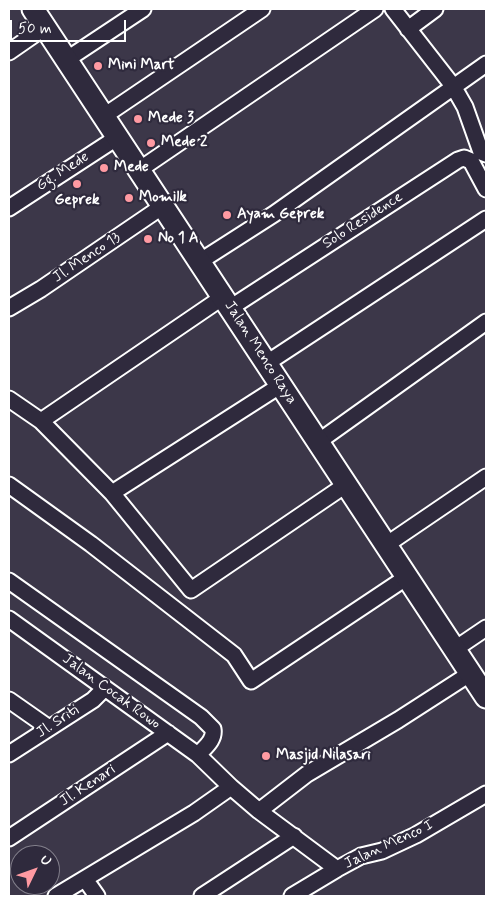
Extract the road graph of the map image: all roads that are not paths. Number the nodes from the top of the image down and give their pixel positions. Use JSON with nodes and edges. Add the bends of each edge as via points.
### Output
{"nodes":[{"id":1,"x":33,"y":9,"type":"edge"},
{"id":2,"x":143,"y":9,"type":"edge"},
{"id":3,"x":262,"y":9,"type":"edge"},
{"id":4,"x":375,"y":9,"type":"edge"},
{"id":5,"x":393,"y":9,"type":"edge"},
{"id":6,"x":435,"y":9,"type":"edge"},
{"id":7,"x":45,"y":27,"type":"junction"},
{"id":8,"x":408,"y":29,"type":"junction"},
{"id":9,"x":9,"y":52,"type":"edge"},
{"id":10,"x":66,"y":60,"type":"junction"},
{"id":11,"x":486,"y":64,"type":"edge"},
{"id":12,"x":453,"y":86,"type":"junction"},
{"id":13,"x":104,"y":116,"type":"junction"},
{"id":14,"x":118,"y":137,"type":"junction"},
{"id":15,"x":486,"y":154,"type":"edge"},
{"id":16,"x":139,"y":170,"type":"junction"},
{"id":17,"x":486,"y":189,"type":"edge"},
{"id":18,"x":163,"y":206,"type":"junction"},
{"id":19,"x":9,"y":208,"type":"edge"},
{"id":20,"x":486,"y":219,"type":"edge"},
{"id":21,"x":199,"y":262,"type":"junction"},
{"id":22,"x":227,"y":303,"type":"junction"},
{"id":23,"x":9,"y":308,"type":"edge"},
{"id":24,"x":486,"y":322,"type":"edge"},
{"id":25,"x":267,"y":363,"type":"junction"},
{"id":26,"x":281,"y":385,"type":"junction"},
{"id":27,"x":9,"y":399,"type":"edge"},
{"id":28,"x":41,"y":420,"type":"junction"},
{"id":29,"x":318,"y":442,"type":"junction"},
{"id":30,"x":486,"y":477,"type":"edge"},
{"id":31,"x":346,"y":484,"type":"junction"},
{"id":32,"x":9,"y":485,"type":"edge"},
{"id":33,"x":112,"y":493,"type":"junction"},
{"id":34,"x":386,"y":545,"type":"junction"},
{"id":35,"x":407,"y":577,"type":"junction"},
{"id":36,"x":9,"y":581,"type":"edge"},
{"id":37,"x":9,"y":619,"type":"edge"},
{"id":38,"x":486,"y":628,"type":"edge"},
{"id":39,"x":456,"y":649,"type":"junction"},
{"id":40,"x":471,"y":673,"type":"junction"},
{"id":41,"x":105,"y":688,"type":"junction"},
{"id":42,"x":486,"y":697,"type":"edge"},
{"id":43,"x":9,"y":700,"type":"edge"},
{"id":44,"x":49,"y":728,"type":"junction"},
{"id":45,"x":168,"y":733,"type":"junction"},
{"id":46,"x":9,"y":754,"type":"edge"},
{"id":47,"x":198,"y":755,"type":"junction"},
{"id":48,"x":231,"y":787,"type":"junction"},
{"id":49,"x":486,"y":794,"type":"edge"},
{"id":50,"x":259,"y":811,"type":"junction"},
{"id":51,"x":294,"y":836,"type":"junction"},
{"id":52,"x":9,"y":838,"type":"edge"},
{"id":53,"x":337,"y":869,"type":"junction"},
{"id":54,"x":85,"y":879,"type":"junction"},
{"id":55,"x":56,"y":896,"type":"edge"},
{"id":56,"x":97,"y":896,"type":"edge"},
{"id":57,"x":202,"y":896,"type":"edge"},
{"id":58,"x":292,"y":896,"type":"edge"}],
"edges":[{"from":1,"to":7,"type":"main road","name":"Jalan Menco Raya"},
{"from":2,"to":10,"type":"street"},
{"from":3,"to":13,"type":"street"},
{"from":4,"to":16,"type":"street"},
{"from":5,"to":8,"type":"street"},
{"from":6,"to":8,"type":"street"},
{"from":7,"to":9,"type":"street"},
{"from":7,"to":10,"type":"main road","name":"Jalan Menco Raya"},
{"from":8,"to":12,"type":"street"},
{"from":10,"to":13,"type":"main road","name":"Jalan Menco Raya"},
{"from":11,"to":12,"type":"street"},
{"from":12,"to":15,"type":"street","via":[[465,107],[481,152]]},
{"from":12,"to":21,"type":"street","via":[[274,214]]},
{"from":13,"to":14,"type":"main road","name":"Jalan Menco Raya"},
{"from":14,"to":16,"type":"main road","name":"Jalan Menco Raya"},
{"from":14,"to":19,"type":"street","name":"Gg. Mede"},
{"from":16,"to":18,"type":"main road","name":"Jalan Menco Raya"},
{"from":17,"to":22,"type":"street","name":"Solo Residence","via":[[471,161],[458,160]]},
{"from":18,"to":21,"type":"main road","name":"Jalan Menco Raya"},
{"from":18,"to":23,"type":"street","name":"Jl. Menco 13"},
{"from":20,"to":25,"type":"street"},
{"from":21,"to":22,"type":"main road","name":"Jalan Menco Raya"},
{"from":22,"to":25,"type":"main road","name":"Jalan Menco Raya"},
{"from":22,"to":28,"type":"street"},
{"from":24,"to":29,"type":"street"},
{"from":25,"to":26,"type":"main road","name":"Jalan Menco Raya"},
{"from":26,"to":29,"type":"main road","name":"Jalan Menco Raya"},
{"from":26,"to":33,"type":"street"},
{"from":27,"to":28,"type":"street"},
{"from":28,"to":33,"type":"street"},
{"from":29,"to":31,"type":"main road","name":"Jalan Menco Raya"},
{"from":30,"to":34,"type":"street"},
{"from":31,"to":33,"type":"street","via":[[191,590]]},
{"from":31,"to":34,"type":"main road","name":"Jalan Menco Raya"},
{"from":32,"to":35,"type":"street","via":[[234,654],[251,681]]},
{"from":34,"to":35,"type":"main road","name":"Jalan Menco Raya"},
{"from":35,"to":39,"type":"main road","name":"Jalan Menco Raya"},
{"from":36,"to":47,"type":"street","via":[[213,729],[213,736]]},
{"from":37,"to":41,"type":"street","name":"Jalan Cocak Rowo"},
{"from":38,"to":39,"type":"street"},
{"from":39,"to":40,"type":"main road","name":"Jalan Menco Raya"},
{"from":40,"to":42,"type":"main road","name":"Jalan Menco Raya"},
{"from":40,"to":50,"type":"street","via":[[307,774]]},
{"from":41,"to":44,"type":"street","name":"Jl. Sriti"},
{"from":41,"to":45,"type":"street","name":"Jalan Cocak Rowo"},
{"from":43,"to":44,"type":"street"},
{"from":44,"to":46,"type":"street","name":"Jl. Sriti"},
{"from":45,"to":47,"type":"street","name":"Jalan Cocak Rowo"},
{"from":45,"to":52,"type":"street","name":"Jl. Kenari"},
{"from":47,"to":48,"type":"street","name":"Jalan Cocak Rowo"},
{"from":48,"to":50,"type":"street","name":"Jalan Cocak Rowo"},
{"from":48,"to":54,"type":"street"},
{"from":49,"to":53,"type":"street","name":"Jalan Menco I","via":[[416,835]]},
{"from":50,"to":51,"type":"street","name":"Jalan Cocak Rowo"},
{"from":51,"to":53,"type":"street","name":"Jalan Cocak Rowo"},
{"from":51,"to":57,"type":"street"},
{"from":53,"to":58,"type":"street","name":"Jalan Menco I"},
{"from":54,"to":55,"type":"street"},
{"from":54,"to":56,"type":"street"}]}
